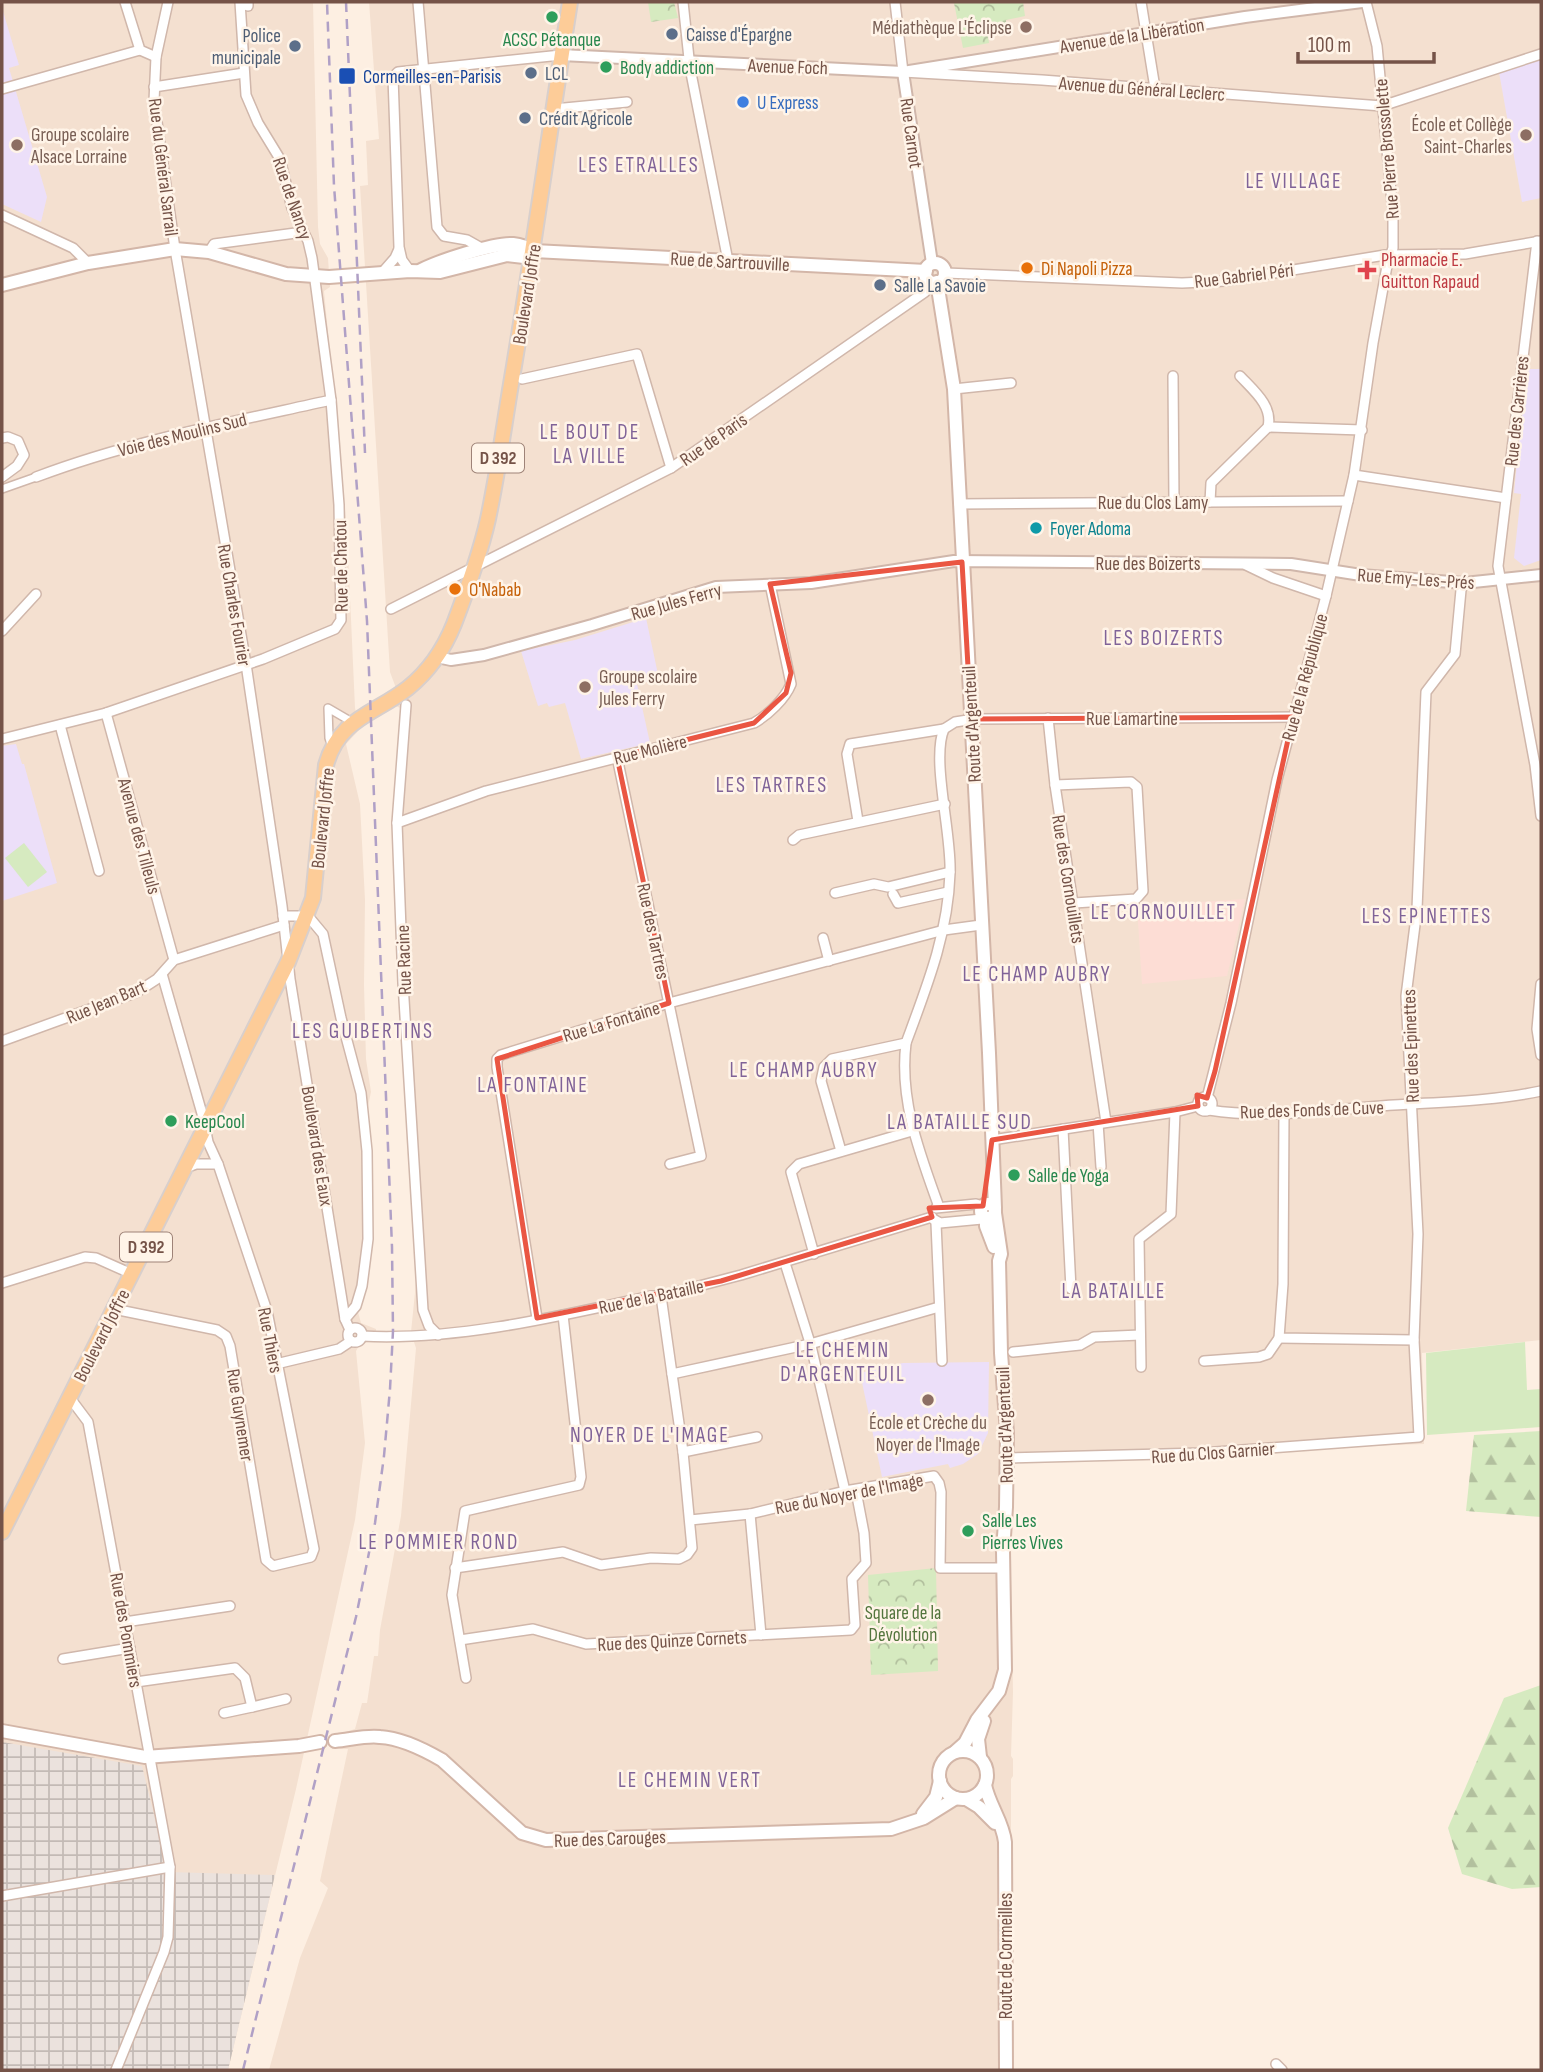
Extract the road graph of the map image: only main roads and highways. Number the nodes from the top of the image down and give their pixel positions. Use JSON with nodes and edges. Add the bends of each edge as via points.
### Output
{"nodes":[{"id":1,"x":570,"y":2,"type":"edge"},
{"id":2,"x":534,"y":251,"type":"junction"},
{"id":3,"x":414,"y":271,"type":"junction"},
{"id":4,"x":935,"y":274,"type":"joint"},
{"id":5,"x":2,"y":285,"type":"edge"},
{"id":6,"x":2,"y":1532,"type":"edge"},
{"id":7,"x":986,"y":1711,"type":"junction"},
{"id":8,"x":2,"y":1731,"type":"edge"},
{"id":9,"x":335,"y":1741,"type":"dead end"},
{"id":10,"x":320,"y":1742,"type":"dead end"},
{"id":11,"x":956,"y":1751,"type":"junction"},
{"id":12,"x":980,"y":1757,"type":"junction"},
{"id":13,"x":940,"y":1781,"type":"junction"},
{"id":14,"x":985,"y":1785,"type":"junction"},
{"id":15,"x":961,"y":1798,"type":"junction"},
{"id":16,"x":918,"y":1820,"type":"junction"},
{"id":17,"x":1004,"y":1839,"type":"junction"},
{"id":18,"x":1006,"y":2070,"type":"edge"}],
"edges":[{"from":1,"to":2,"type":"main road","name":"Boulevard Joffre","number":"D 392"},
{"from":2,"to":3,"type":"main road","via":[[524,257],[506,255],[440,272]]},
{"from":2,"to":3,"type":"main road","via":[[498,245]]},
{"from":2,"to":4,"type":"main road","name":"Rue de Sartrouville"},
{"from":2,"to":6,"type":"main road","name":"Boulevard Joffre","number":"D 392","via":[[488,519],[453,626],[437,657],[407,689],[352,722],[333,748],[325,772],[316,882],[308,916]]},
{"from":3,"to":5,"type":"main road","via":[[286,274],[209,252],[175,249],[88,262]]},
{"from":4,"to":7,"type":"main road","name":"Route d'Argenteuil","via":[[954,389],[992,1140],[986,1226],[999,1261],[1007,1458],[1004,1680]]},
{"from":7,"to":11,"type":"main road","name":"Route d'Argenteuil"},
{"from":7,"to":12,"type":"main road","name":"Route d'Argenteuil","via":[[978,1739]]},
{"from":8,"to":10,"type":"main road","via":[[145,1757]]},
{"from":9,"to":16,"type":"main road","name":"Rue des Carouges","via":[[379,1737],[410,1744],[442,1760],[522,1833],[545,1840],[891,1829]]},
{"from":11,"to":12,"type":"main road"},
{"from":11,"to":13,"type":"main road","via":[[942,1762]]},
{"from":12,"to":14,"type":"main road","via":[[987,1770]]},
{"from":13,"to":15,"type":"main road","via":[[949,1794]]},
{"from":13,"to":16,"type":"main road","via":[[936,1797]]},
{"from":14,"to":15,"type":"main road","via":[[980,1792]]},
{"from":14,"to":17,"type":"main road"},
{"from":15,"to":16,"type":"main road","name":"Rue des Carouges"},
{"from":15,"to":17,"type":"main road","via":[[987,1814]]},
{"from":17,"to":18,"type":"main road","name":"Route de Cormeilles"}]}
